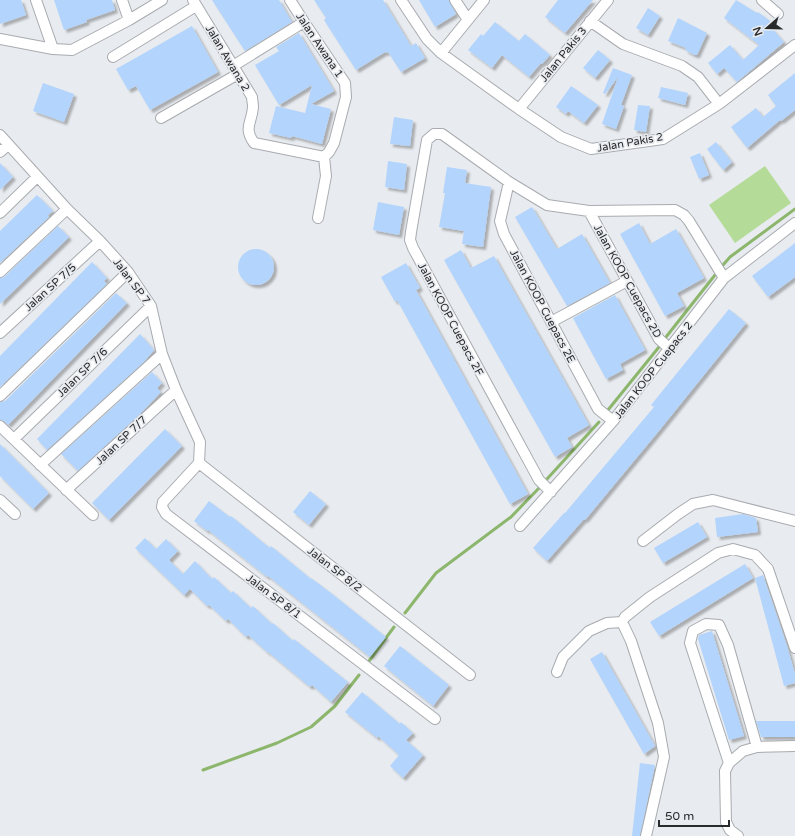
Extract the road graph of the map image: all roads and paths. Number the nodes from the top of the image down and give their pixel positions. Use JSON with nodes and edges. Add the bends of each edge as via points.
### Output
{"nodes":[{"id":1,"x":36,"y":0,"type":"edge"},
{"id":2,"x":122,"y":0,"type":"edge"},
{"id":3,"x":162,"y":0,"type":"edge"},
{"id":4,"x":290,"y":0,"type":"edge"},
{"id":5,"x":401,"y":0,"type":"edge"},
{"id":6,"x":455,"y":0,"type":"edge"},
{"id":7,"x":484,"y":0,"type":"edge"},
{"id":8,"x":608,"y":0,"type":"edge"},
{"id":9,"x":762,"y":0,"type":"edge"},
{"id":10,"x":194,"y":3,"type":"edge"},
{"id":11,"x":778,"y":14,"type":"dead end"},
{"id":12,"x":129,"y":20,"type":"junction"},
{"id":13,"x":468,"y":20,"type":"junction"},
{"id":14,"x":590,"y":21,"type":"junction"},
{"id":15,"x":304,"y":22,"type":"junction"},
{"id":16,"x":0,"y":39,"type":"edge"},
{"id":17,"x":795,"y":45,"type":"edge"},
{"id":18,"x":54,"y":49,"type":"junction"},
{"id":19,"x":441,"y":53,"type":"junction"},
{"id":20,"x":113,"y":57,"type":"dead end"},
{"id":21,"x":235,"y":70,"type":"junction"},
{"id":22,"x":720,"y":104,"type":"junction"},
{"id":23,"x":519,"y":109,"type":"junction"},
{"id":24,"x":162,"y":118,"type":"dead end"},
{"id":25,"x":0,"y":135,"type":"edge"},
{"id":26,"x":8,"y":145,"type":"junction"},
{"id":27,"x":0,"y":152,"type":"edge"},
{"id":28,"x":324,"y":157,"type":"junction"},
{"id":29,"x":38,"y":176,"type":"junction"},
{"id":30,"x":509,"y":182,"type":"junction"},
{"id":31,"x":67,"y":209,"type":"junction"},
{"id":32,"x":589,"y":211,"type":"junction"},
{"id":33,"x":0,"y":213,"type":"edge"},
{"id":34,"x":318,"y":218,"type":"dead end"},
{"id":35,"x":795,"y":223,"type":"edge"},
{"id":36,"x":100,"y":242,"type":"junction"},
{"id":37,"x":0,"y":272,"type":"edge"},
{"id":38,"x":128,"y":272,"type":"junction"},
{"id":39,"x":724,"y":278,"type":"junction"},
{"id":40,"x":627,"y":281,"type":"junction"},
{"id":41,"x":151,"y":306,"type":"junction"},
{"id":42,"x":551,"y":322,"type":"junction"},
{"id":43,"x":0,"y":333,"type":"edge"},
{"id":44,"x":670,"y":349,"type":"junction"},
{"id":45,"x":162,"y":354,"type":"junction"},
{"id":46,"x":176,"y":390,"type":"junction"},
{"id":47,"x":0,"y":396,"type":"edge"},
{"id":48,"x":613,"y":421,"type":"junction"},
{"id":49,"x":0,"y":426,"type":"edge"},
{"id":50,"x":14,"y":439,"type":"junction"},
{"id":51,"x":200,"y":462,"type":"junction"},
{"id":52,"x":40,"y":465,"type":"junction"},
{"id":53,"x":66,"y":490,"type":"junction"},
{"id":54,"x":551,"y":492,"type":"junction"},
{"id":55,"x":0,"y":500,"type":"edge"},
{"id":56,"x":15,"y":514,"type":"dead end"},
{"id":57,"x":93,"y":515,"type":"dead end"},
{"id":58,"x":795,"y":521,"type":"edge"},
{"id":59,"x":520,"y":526,"type":"dead end"},
{"id":60,"x":643,"y":541,"type":"dead end"},
{"id":61,"x":622,"y":622,"type":"junction"},
{"id":62,"x":795,"y":648,"type":"edge"},
{"id":63,"x":557,"y":672,"type":"dead end"},
{"id":64,"x":470,"y":674,"type":"dead end"},
{"id":65,"x":435,"y":719,"type":"dead end"},
{"id":66,"x":795,"y":746,"type":"edge"},
{"id":67,"x":757,"y":747,"type":"junction"},
{"id":68,"x":729,"y":763,"type":"junction"},
{"id":69,"x":646,"y":836,"type":"edge"},
{"id":70,"x":738,"y":836,"type":"edge"}],
"edges":[{"from":1,"to":18,"type":"street"},
{"from":2,"to":12,"type":"street"},
{"from":3,"to":12,"type":"street"},
{"from":4,"to":15,"type":"street","name":"Jalan Awana 1"},
{"from":5,"to":19,"type":"street","name":"Jalan Pakis 2","via":[[427,39]]},
{"from":6,"to":13,"type":"street"},
{"from":7,"to":13,"type":"street"},
{"from":8,"to":14,"type":"street","name":"Jalan Pakis 3"},
{"from":9,"to":11,"type":"street"},
{"from":10,"to":20,"type":"street"},
{"from":10,"to":21,"type":"street","name":"Jalan Awana 2"},
{"from":12,"to":18,"type":"street","via":[[72,50]]},
{"from":13,"to":19,"type":"street"},
{"from":14,"to":22,"type":"street","via":[[623,44],[682,66],[698,77]]},
{"from":14,"to":23,"type":"street","name":"Jalan Pakis 3"},
{"from":15,"to":21,"type":"street"},
{"from":15,"to":28,"type":"street","name":"Jalan Awana 1","via":[[345,83],[346,97],[334,143]]},
{"from":16,"to":18,"type":"street"},
{"from":17,"to":22,"type":"street","name":"Jalan Pakis 2"},
{"from":19,"to":23,"type":"street","name":"Jalan Pakis 2"},
{"from":21,"to":24,"type":"street"},
{"from":21,"to":28,"type":"street","name":"Jalan Awana 2","via":[[252,97],[253,107],[248,126],[249,136],[254,143]]},
{"from":22,"to":23,"type":"street","name":"Jalan Pakis 2","via":[[663,139],[591,149],[560,137]]},
{"from":25,"to":26,"type":"street","name":"Jalan SP 7"},
{"from":26,"to":27,"type":"street"},
{"from":26,"to":29,"type":"street","name":"Jalan SP 7"},
{"from":28,"to":34,"type":"street","via":[[326,176]]},
{"from":29,"to":31,"type":"street","name":"Jalan SP 7"},
{"from":29,"to":33,"type":"street"},
{"from":30,"to":32,"type":"street","via":[[547,205]]},
{"from":30,"to":42,"type":"street","name":"Jalan KOOP Cuepacs 2E","via":[[500,222]]},
{"from":30,"to":54,"type":"street","name":"Jalan KOOP Cuepacs 2F","via":[[442,134],[434,134],[427,140],[410,240],[539,480]]},
{"from":31,"to":36,"type":"street","name":"Jalan SP 7"},
{"from":31,"to":37,"type":"street"},
{"from":32,"to":39,"type":"street","via":[[676,210],[689,221]]},
{"from":32,"to":40,"type":"street","name":"Jalan KOOP Cuepacs 2D"},
{"from":35,"to":39,"type":"street","name":"Jalan KOOP Cuepacs 2"},
{"from":36,"to":38,"type":"street","name":"Jalan SP 7"},
{"from":36,"to":43,"type":"street","name":"Jalan SP 7/5"},
{"from":38,"to":41,"type":"street","name":"Jalan SP 7"},
{"from":38,"to":47,"type":"street"},
{"from":39,"to":44,"type":"street","name":"Jalan KOOP Cuepacs 2"},
{"from":40,"to":42,"type":"street"},
{"from":40,"to":44,"type":"street","name":"Jalan KOOP Cuepacs 2D","via":[[659,339]]},
{"from":41,"to":45,"type":"street","name":"Jalan SP 7"},
{"from":41,"to":50,"type":"street","name":"Jalan SP 7/6"},
{"from":42,"to":48,"type":"street","name":"Jalan KOOP Cuepacs 2E","via":[[598,409]]},
{"from":44,"to":48,"type":"street","name":"Jalan KOOP Cuepacs 2"},
{"from":45,"to":46,"type":"street","name":"Jalan SP 7"},
{"from":45,"to":52,"type":"street"},
{"from":46,"to":51,"type":"street","name":"Jalan SP 7","via":[[200,442]]},
{"from":46,"to":53,"type":"street","name":"Jalan SP 7/7"},
{"from":48,"to":54,"type":"street","name":"Jalan KOOP Cuepacs 2"},
{"from":49,"to":50,"type":"street"},
{"from":50,"to":52,"type":"street"},
{"from":51,"to":64,"type":"street","name":"Jalan SP 8/2"},
{"from":51,"to":65,"type":"street","name":"Jalan SP 8/1","via":[[164,502],[162,507],[166,514]]},
{"from":52,"to":53,"type":"street"},
{"from":53,"to":57,"type":"street"},
{"from":54,"to":59,"type":"street","name":"Jalan KOOP Cuepacs 2"},
{"from":55,"to":56,"type":"street"},
{"from":58,"to":60,"type":"street","via":[[713,500],[693,504]]},
{"from":61,"to":62,"type":"street","via":[[624,617],[650,597],[718,553],[733,549],[755,555],[768,569]]},
{"from":61,"to":63,"type":"street","via":[[607,623],[589,631],[563,657]]},
{"from":61,"to":69,"type":"street","via":[[631,641],[658,723],[664,757]]},
{"from":66,"to":67,"type":"street"},
{"from":67,"to":68,"type":"street","via":[[743,751]]},
{"from":67,"to":68,"type":"street","via":[[728,645],[719,625],[706,624],[693,630],[690,643]]},
{"from":68,"to":70,"type":"street","via":[[725,771],[726,822],[730,830]]}]}
